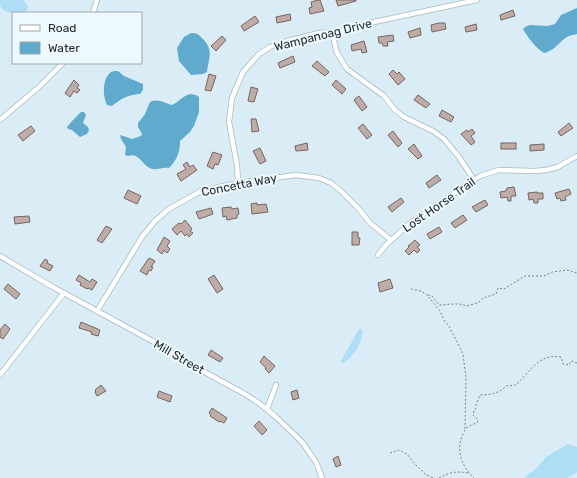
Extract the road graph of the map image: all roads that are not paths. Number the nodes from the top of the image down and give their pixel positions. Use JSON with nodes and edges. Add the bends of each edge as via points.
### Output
{"nodes":[{"id":1,"x":97,"y":0,"type":"edge"},
{"id":2,"x":477,"y":0,"type":"edge"},
{"id":3,"x":93,"y":12,"type":"edge"},
{"id":4,"x":332,"y":32,"type":"junction"},
{"id":5,"x":62,"y":64,"type":"edge"},
{"id":6,"x":0,"y":120,"type":"edge"},
{"id":7,"x":577,"y":156,"type":"edge"},
{"id":8,"x":474,"y":180,"type":"junction"},
{"id":9,"x":238,"y":183,"type":"junction"},
{"id":10,"x":391,"y":240,"type":"junction"},
{"id":11,"x":378,"y":254,"type":"dead end"},
{"id":12,"x":0,"y":256,"type":"edge"},
{"id":13,"x":64,"y":293,"type":"junction"},
{"id":14,"x":97,"y":311,"type":"junction"},
{"id":15,"x":0,"y":375,"type":"edge"},
{"id":16,"x":276,"y":385,"type":"dead end"},
{"id":17,"x":267,"y":409,"type":"junction"},
{"id":18,"x":322,"y":478,"type":"edge"}],
"edges":[{"from":1,"to":3,"type":"street"},
{"from":2,"to":4,"type":"street","name":"Wampanoag Drive"},
{"from":4,"to":8,"type":"street","via":[[337,53],[347,69],[384,96],[404,117],[444,139]]},
{"from":4,"to":9,"type":"street","name":"Wampanoag Drive","via":[[318,33],[270,47],[254,59],[244,72],[232,98],[229,122]]},
{"from":5,"to":6,"type":"street"},
{"from":7,"to":8,"type":"street","name":"Lost Horse Trail","via":[[558,167],[546,170],[499,170]]},
{"from":8,"to":10,"type":"street","name":"Lost Horse Trail","via":[[408,224]]},
{"from":9,"to":10,"type":"street","name":"Concetta Way","via":[[296,176],[319,178],[341,191],[379,232]]},
{"from":9,"to":14,"type":"street","name":"Concetta Way","via":[[201,191],[169,209],[155,221],[142,237]]},
{"from":10,"to":11,"type":"street","name":"Lost Horse Trail"},
{"from":12,"to":13,"type":"street","name":"Mill Street"},
{"from":13,"to":14,"type":"street","name":"Mill Street"},
{"from":13,"to":15,"type":"street"},
{"from":14,"to":17,"type":"street","name":"Mill Street","via":[[245,394]]},
{"from":16,"to":17,"type":"street"},
{"from":17,"to":18,"type":"street","name":"Mill Street","via":[[302,442],[316,462]]}]}
